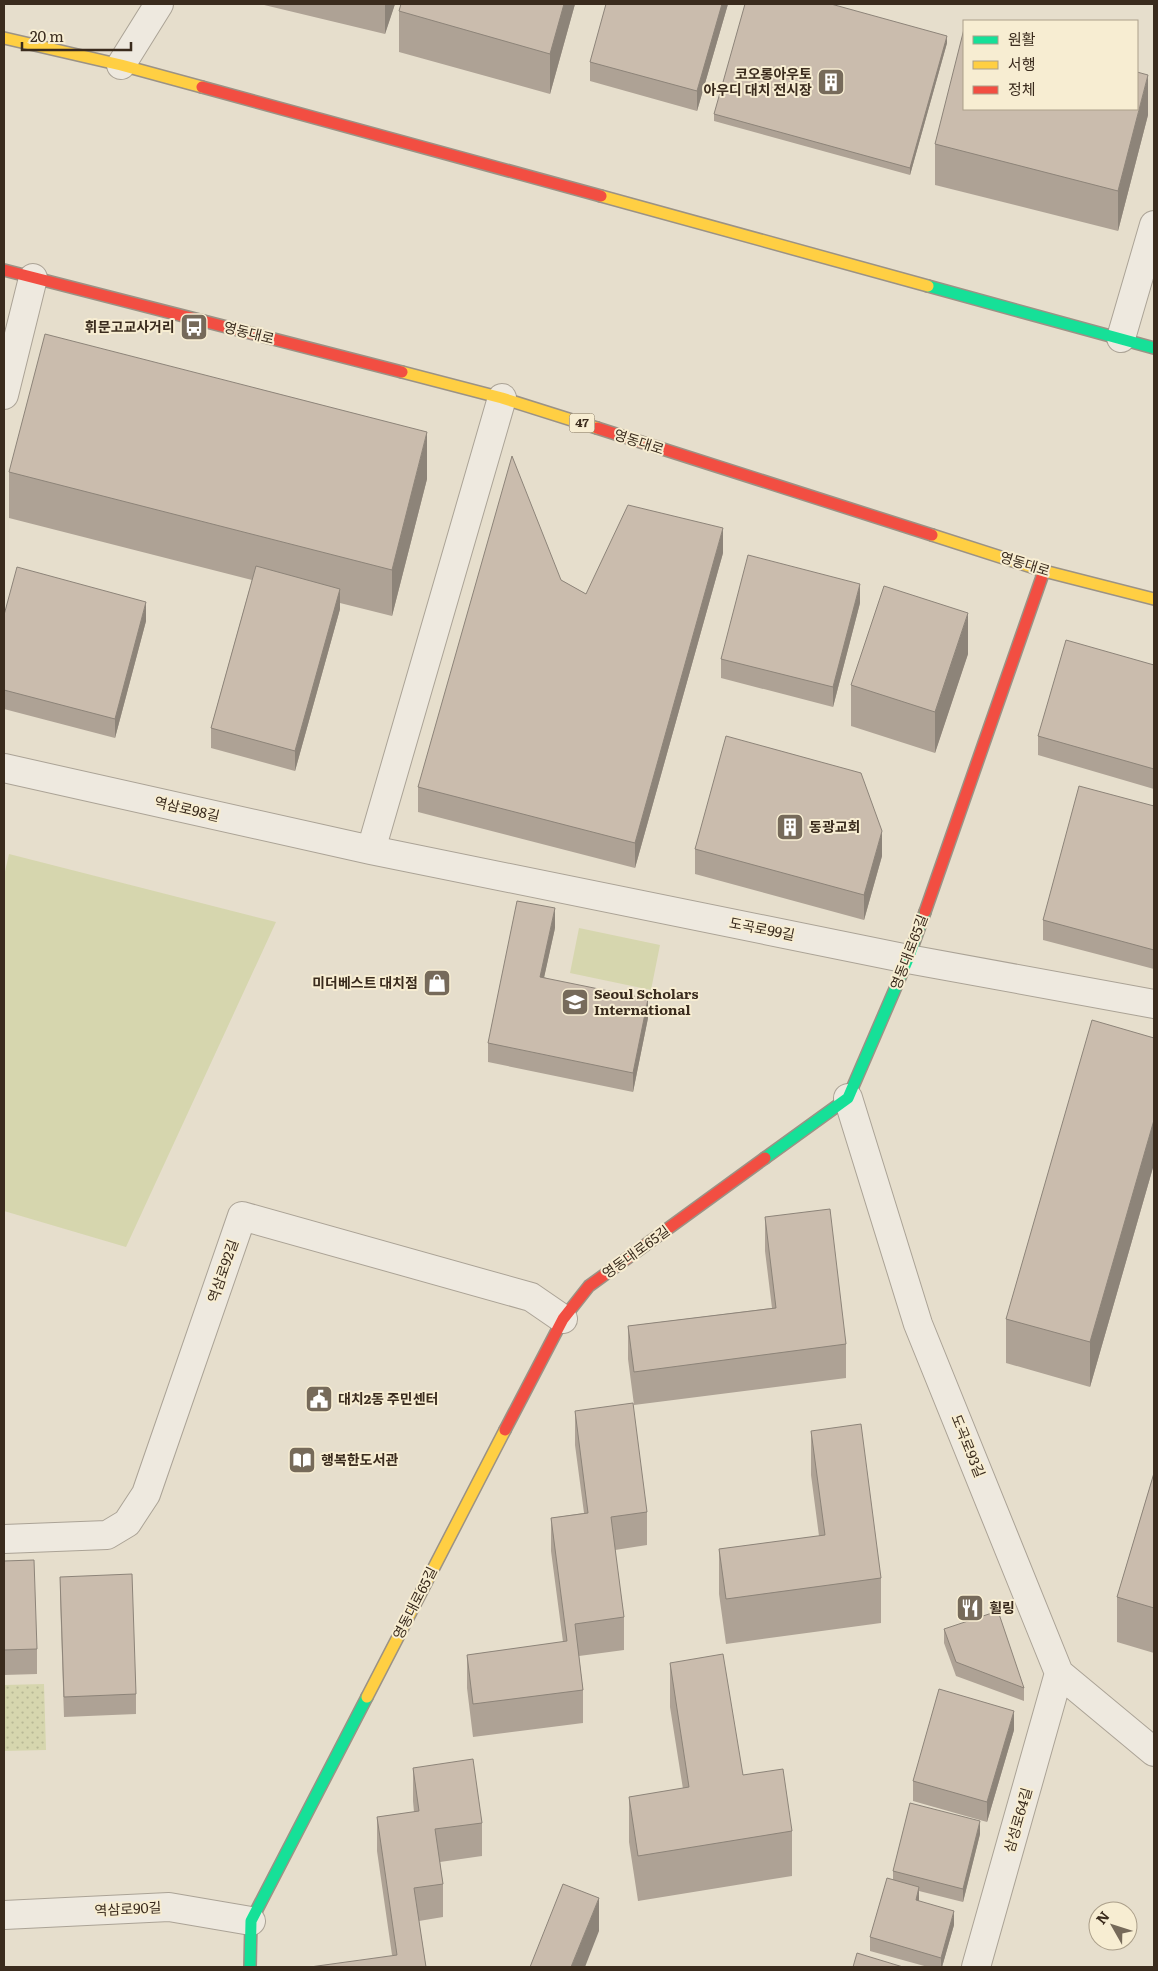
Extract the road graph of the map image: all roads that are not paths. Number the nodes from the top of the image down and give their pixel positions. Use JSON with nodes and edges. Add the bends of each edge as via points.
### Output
{"nodes":[{"id":1,"x":159,"y":4,"type":"edge"},
{"id":2,"x":4,"y":38,"type":"edge"},
{"id":3,"x":121,"y":66,"type":"junction"},
{"id":4,"x":1154,"y":225,"type":"edge"},
{"id":5,"x":4,"y":270,"type":"edge"},
{"id":6,"x":33,"y":278,"type":"junction"},
{"id":7,"x":1121,"y":338,"type":"junction"},
{"id":8,"x":1154,"y":348,"type":"edge"},
{"id":9,"x":4,"y":395,"type":"edge"},
{"id":10,"x":502,"y":398,"type":"junction"},
{"id":11,"x":1044,"y":571,"type":"junction"},
{"id":12,"x":1154,"y":599,"type":"edge"},
{"id":13,"x":4,"y":768,"type":"edge"},
{"id":14,"x":370,"y":850,"type":"junction"},
{"id":15,"x":908,"y":959,"type":"junction"},
{"id":16,"x":1154,"y":1004,"type":"edge"},
{"id":17,"x":848,"y":1098,"type":"junction"},
{"id":18,"x":563,"y":1318,"type":"junction"},
{"id":19,"x":4,"y":1539,"type":"edge"},
{"id":20,"x":1060,"y":1673,"type":"junction"},
{"id":21,"x":1154,"y":1752,"type":"edge"},
{"id":22,"x":4,"y":1915,"type":"edge"},
{"id":23,"x":251,"y":1921,"type":"junction"},
{"id":24,"x":250,"y":1967,"type":"edge"},
{"id":25,"x":976,"y":1967,"type":"edge"}],
"edges":[{"from":1,"to":3,"type":"street"},
{"from":2,"to":3,"type":"main road"},
{"from":3,"to":7,"type":"main road"},
{"from":4,"to":7,"type":"street"},
{"from":5,"to":6,"type":"main road","name":"영동대로","number":"47"},
{"from":6,"to":9,"type":"street"},
{"from":6,"to":10,"type":"main road","name":"영동대로","number":"47"},
{"from":7,"to":8,"type":"main road"},
{"from":10,"to":11,"type":"main road","name":"영동대로","number":"47"},
{"from":10,"to":14,"type":"street"},
{"from":11,"to":12,"type":"main road","name":"영동대로","number":"47"},
{"from":11,"to":15,"type":"main road","name":"영동대로65길"},
{"from":13,"to":14,"type":"street","name":"역삼로98길"},
{"from":14,"to":15,"type":"street","name":"도곡로99길"},
{"from":15,"to":16,"type":"street","name":"도곡로99길"},
{"from":15,"to":17,"type":"main road","name":"영동대로65길"},
{"from":17,"to":18,"type":"main road","name":"영동대로65길","via":[[589,1286]]},
{"from":17,"to":20,"type":"street","name":"도곡로93길","via":[[918,1324]]},
{"from":18,"to":19,"type":"street","name":"역삼로92길","via":[[531,1297],[242,1216],[146,1494],[127,1524],[107,1535]]},
{"from":18,"to":23,"type":"main road","name":"영동대로65길"},
{"from":20,"to":21,"type":"street","name":"도곡로93길"},
{"from":20,"to":25,"type":"street","name":"삼성로64길"},
{"from":22,"to":23,"type":"street","name":"역삼로90길","via":[[169,1907]]},
{"from":23,"to":24,"type":"main road","name":"영동대로65길"}]}
